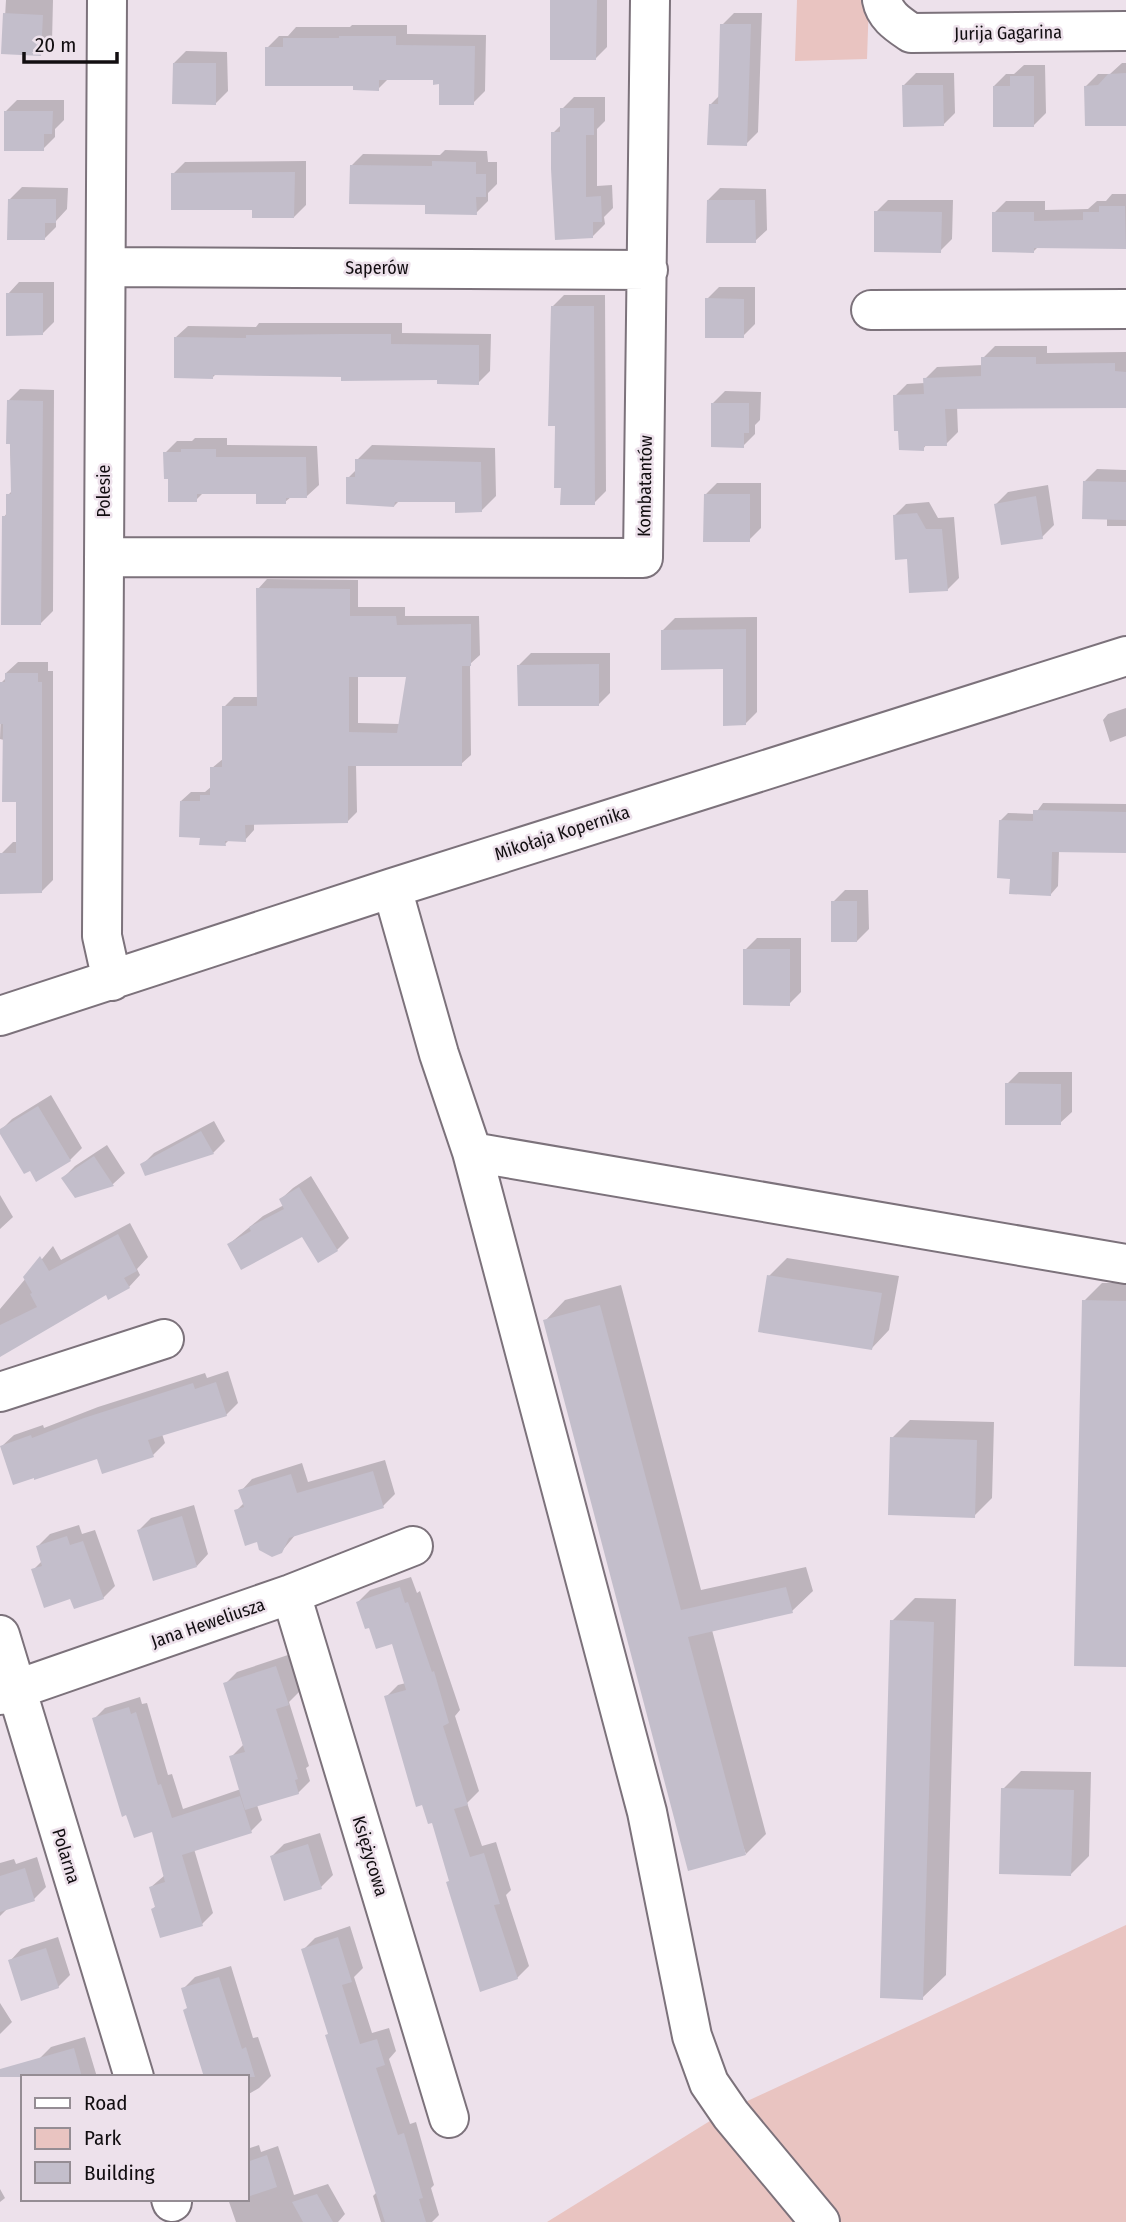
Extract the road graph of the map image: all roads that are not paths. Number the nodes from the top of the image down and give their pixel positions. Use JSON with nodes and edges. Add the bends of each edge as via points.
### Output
{"nodes":[{"id":1,"x":107,"y":0,"type":"edge"},
{"id":2,"x":650,"y":0,"type":"edge"},
{"id":3,"x":888,"y":11,"type":"edge"},
{"id":4,"x":1126,"y":31,"type":"edge"},
{"id":5,"x":106,"y":267,"type":"junction"},
{"id":6,"x":648,"y":270,"type":"junction"},
{"id":7,"x":1126,"y":309,"type":"edge"},
{"id":8,"x":872,"y":310,"type":"dead end"},
{"id":9,"x":104,"y":557,"type":"junction"},
{"id":10,"x":1126,"y":656,"type":"edge"},
{"id":11,"x":392,"y":888,"type":"junction"},
{"id":12,"x":112,"y":981,"type":"junction"},
{"id":13,"x":0,"y":1017,"type":"edge"},
{"id":14,"x":472,"y":1152,"type":"junction"},
{"id":15,"x":1126,"y":1264,"type":"edge"},
{"id":16,"x":164,"y":1339,"type":"dead end"},
{"id":17,"x":0,"y":1392,"type":"edge"},
{"id":18,"x":414,"y":1546,"type":"dead end"},
{"id":19,"x":291,"y":1594,"type":"junction"},
{"id":20,"x":0,"y":1635,"type":"edge"},
{"id":21,"x":8,"y":1693,"type":"edge"},
{"id":22,"x":133,"y":2075,"type":"edge"},
{"id":23,"x":449,"y":2118,"type":"dead end"},
{"id":24,"x":820,"y":2222,"type":"edge"}],
"edges":[{"from":1,"to":5,"type":"street","name":"Polesie"},
{"from":2,"to":6,"type":"street","name":"Kombatantów"},
{"from":3,"to":4,"type":"street","name":"Jurija Gagarina","via":[[911,33]]},
{"from":5,"to":6,"type":"street","name":"Saperów"},
{"from":5,"to":9,"type":"street","name":"Polesie"},
{"from":6,"to":9,"type":"street","name":"Kombatantów","via":[[643,558]]},
{"from":7,"to":8,"type":"street"},
{"from":9,"to":12,"type":"street","name":"Polesie","via":[[102,936]]},
{"from":10,"to":11,"type":"street","name":"Mikołaja Kopernika"},
{"from":11,"to":12,"type":"street","name":"Mikołaja Kopernika"},
{"from":11,"to":14,"type":"street"},
{"from":12,"to":13,"type":"street","name":"Mikołaja Kopernika"},
{"from":14,"to":15,"type":"street"},
{"from":14,"to":24,"type":"street","via":[[647,1812],[692,2036],[709,2083],[731,2115]]},
{"from":16,"to":17,"type":"street"},
{"from":18,"to":19,"type":"street","name":"Jana Heweliusza"},
{"from":19,"to":21,"type":"street","name":"Jana Heweliusza"},
{"from":19,"to":23,"type":"street","name":"Księżycowa"},
{"from":20,"to":21,"type":"street","name":"Polarna"},
{"from":21,"to":22,"type":"street","name":"Polarna"}]}
